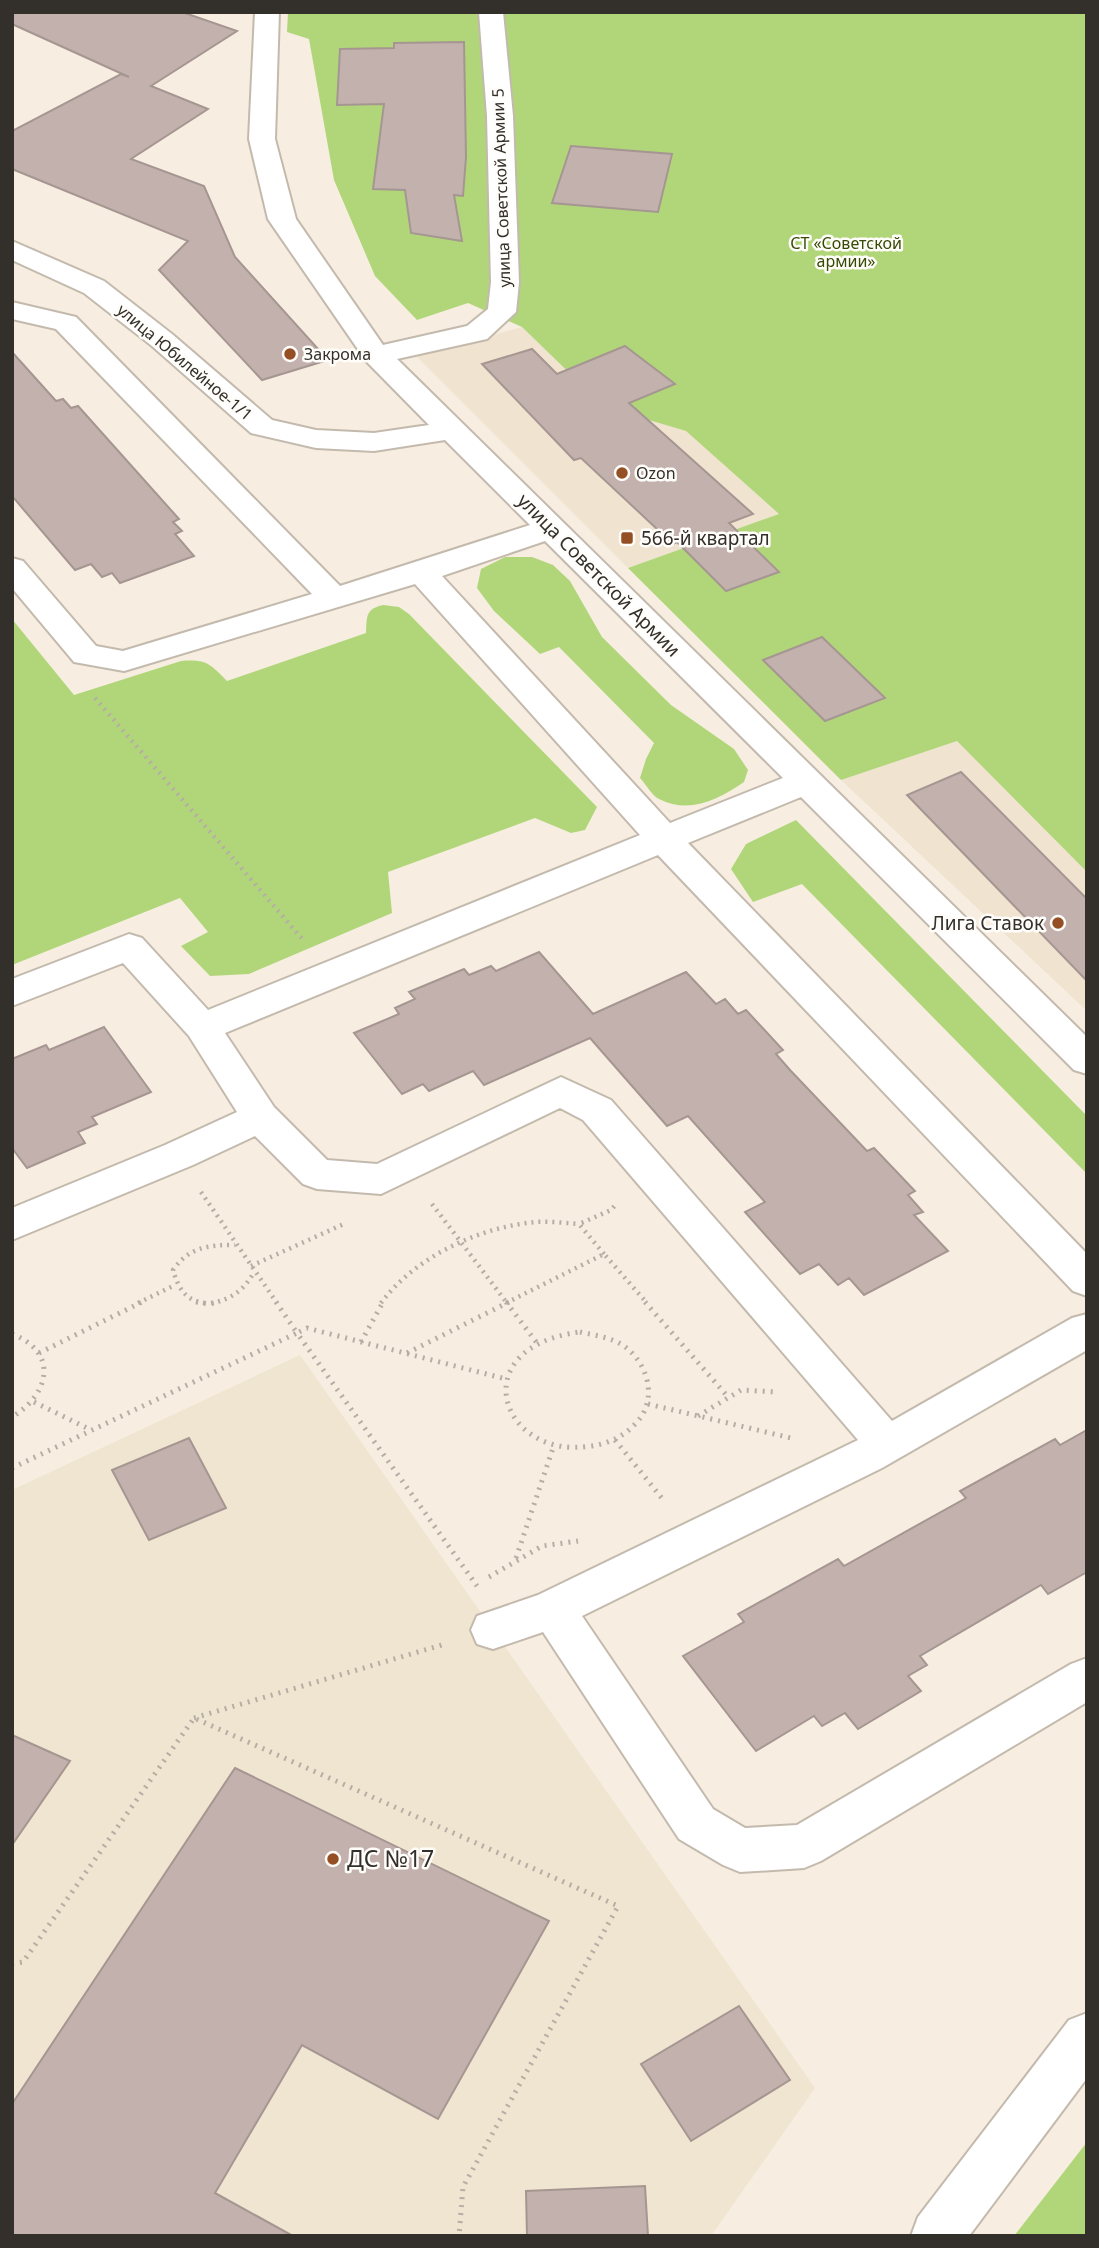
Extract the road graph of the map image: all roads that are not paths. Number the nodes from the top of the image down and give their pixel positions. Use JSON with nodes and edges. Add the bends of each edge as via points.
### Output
{"nodes":[{"id":1,"x":267,"y":12,"type":"edge"},
{"id":2,"x":491,"y":12,"type":"edge"},
{"id":3,"x":12,"y":249,"type":"edge"},
{"id":4,"x":12,"y":310,"type":"edge"},
{"id":5,"x":376,"y":355,"type":"junction"},
{"id":6,"x":452,"y":430,"type":"junction"},
{"id":7,"x":553,"y":528,"type":"junction"},
{"id":8,"x":12,"y":568,"type":"edge"},
{"id":9,"x":421,"y":572,"type":"junction"},
{"id":10,"x":333,"y":597,"type":"junction"},
{"id":11,"x":806,"y":782,"type":"junction"},
{"id":12,"x":663,"y":838,"type":"junction"},
{"id":13,"x":12,"y":993,"type":"edge"},
{"id":14,"x":202,"y":1027,"type":"junction"},
{"id":15,"x":1087,"y":1060,"type":"edge"},
{"id":16,"x":260,"y":1118,"type":"junction"},
{"id":17,"x":12,"y":1225,"type":"edge"},
{"id":18,"x":1087,"y":1280,"type":"edge"},
{"id":19,"x":1087,"y":1329,"type":"edge"},
{"id":20,"x":888,"y":1445,"type":"junction"},
{"id":21,"x":553,"y":1609,"type":"junction"},
{"id":22,"x":499,"y":1628,"type":"road end"},
{"id":23,"x":1087,"y":1678,"type":"edge"},
{"id":24,"x":1087,"y":2037,"type":"edge"},
{"id":25,"x":937,"y":2236,"type":"edge"}],
"edges":[{"from":1,"to":5,"type":"street","name":"улица Советской Армии","via":[[262,139],[282,219]]},
{"from":2,"to":5,"type":"street","name":"улица Советской Армии 5","via":[[500,116],[502,312],[477,333]]},
{"from":3,"to":6,"type":"street","name":"улица Юбилейное-1/1","via":[[94,287],[262,427],[316,439],[374,442]]},
{"from":4,"to":10,"type":"street","via":[[66,323]]},
{"from":5,"to":6,"type":"street","name":"улица Советской Армии"},
{"from":6,"to":7,"type":"street","name":"улица Советской Армии"},
{"from":7,"to":9,"type":"street"},
{"from":7,"to":11,"type":"street","name":"улица Советской Армии"},
{"from":8,"to":10,"type":"street","via":[[86,655],[124,661]]},
{"from":9,"to":10,"type":"street"},
{"from":9,"to":12,"type":"street"},
{"from":11,"to":12,"type":"street"},
{"from":11,"to":15,"type":"street","name":"улица Советской Армии"},
{"from":12,"to":14,"type":"street"},
{"from":12,"to":18,"type":"street"},
{"from":13,"to":14,"type":"street","via":[[129,947]]},
{"from":14,"to":16,"type":"street"},
{"from":16,"to":17,"type":"street"},
{"from":16,"to":20,"type":"street","via":[[317,1174],[381,1179],[561,1091],[597,1110]]},
{"from":19,"to":20,"type":"street"},
{"from":20,"to":21,"type":"street"},
{"from":21,"to":22,"type":"street"},
{"from":21,"to":23,"type":"street","via":[[696,1824],[740,1850],[804,1846]]},
{"from":24,"to":25,"type":"street"}]}
